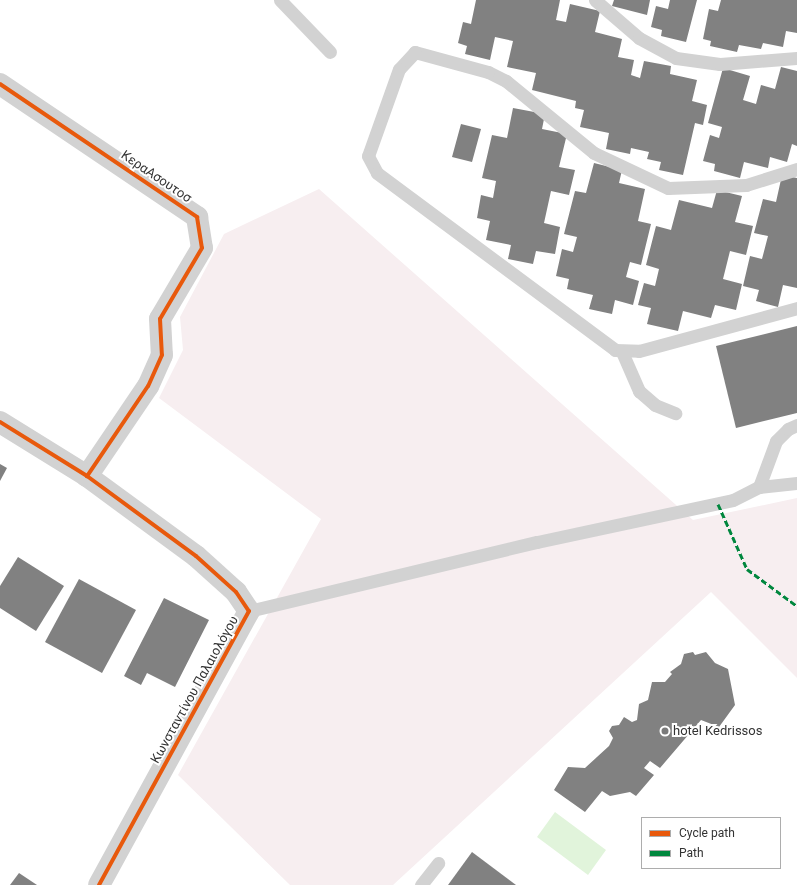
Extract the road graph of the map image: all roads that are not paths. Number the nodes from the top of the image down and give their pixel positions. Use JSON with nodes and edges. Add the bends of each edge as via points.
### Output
{"nodes":[{"id":1,"x":280,"y":0,"type":"edge"},
{"id":2,"x":595,"y":0,"type":"edge"},
{"id":3,"x":330,"y":52,"type":"dead end"},
{"id":4,"x":797,"y":58,"type":"edge"},
{"id":5,"x":0,"y":84,"type":"edge"},
{"id":6,"x":797,"y":169,"type":"edge"},
{"id":7,"x":797,"y":308,"type":"edge"},
{"id":8,"x":622,"y":352,"type":"junction"},
{"id":9,"x":675,"y":413,"type":"dead end"},
{"id":10,"x":0,"y":422,"type":"edge"},
{"id":11,"x":797,"y":425,"type":"edge"},
{"id":12,"x":87,"y":476,"type":"junction"},
{"id":13,"x":797,"y":483,"type":"edge"},
{"id":14,"x":759,"y":487,"type":"junction"},
{"id":15,"x":249,"y":611,"type":"junction"},
{"id":16,"x":438,"y":863,"type":"dead end"},
{"id":17,"x":99,"y":885,"type":"edge"},
{"id":18,"x":422,"y":885,"type":"edge"}],
"edges":[{"from":1,"to":3,"type":"lane"},
{"from":2,"to":4,"type":"lane","via":[[639,38],[676,58],[720,64]]},
{"from":5,"to":12,"type":"street","name":"ΚεραΑσουτοσ","via":[[197,217],[202,248],[160,320],[162,355],[148,386]]},
{"from":6,"to":8,"type":"lane","via":[[746,184],[668,188],[594,152],[506,81],[426,53],[415,52],[407,56],[369,147],[371,165],[377,173]]},
{"from":7,"to":8,"type":"lane","via":[[639,351]]},
{"from":8,"to":9,"type":"lane","via":[[639,391],[655,405]]},
{"from":10,"to":12,"type":"street","name":"Κωνσταντίνου Παλαιολόγου"},
{"from":11,"to":14,"type":"lane","via":[[788,429],[776,442]]},
{"from":12,"to":15,"type":"street","name":"Κωνσταντίνου Παλαιολόγου","via":[[196,556],[236,592]]},
{"from":13,"to":14,"type":"lane"},
{"from":14,"to":15,"type":"lane","via":[[733,500],[537,542]]},
{"from":15,"to":17,"type":"street","name":"Κωνσταντίνου Παλαιολόγου"},
{"from":16,"to":18,"type":"lane"}]}
